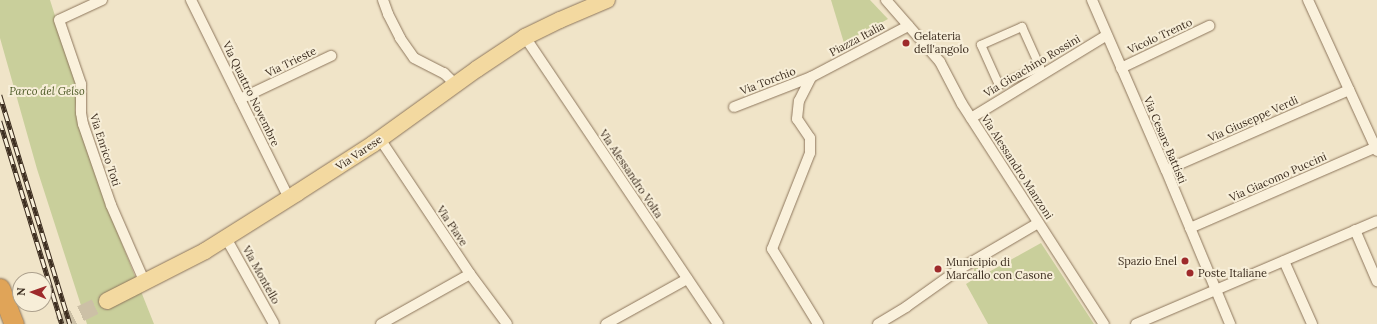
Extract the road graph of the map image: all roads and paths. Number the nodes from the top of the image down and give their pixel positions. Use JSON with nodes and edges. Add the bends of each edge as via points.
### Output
{"nodes":[{"id":1,"x":102,"y":0,"type":"edge"},
{"id":2,"x":191,"y":0,"type":"edge"},
{"id":3,"x":383,"y":0,"type":"edge"},
{"id":4,"x":607,"y":0,"type":"edge"},
{"id":5,"x":886,"y":0,"type":"edge"},
{"id":6,"x":1092,"y":0,"type":"edge"},
{"id":7,"x":1308,"y":0,"type":"edge"},
{"id":8,"x":580,"y":5,"type":"edge"},
{"id":9,"x":908,"y":26,"type":"junction"},
{"id":10,"x":1209,"y":26,"type":"dead end"},
{"id":11,"x":1107,"y":35,"type":"junction"},
{"id":12,"x":525,"y":37,"type":"junction"},
{"id":13,"x":331,"y":56,"type":"dead end"},
{"id":14,"x":1040,"y":67,"type":"joint"},
{"id":15,"x":1121,"y":68,"type":"junction"},
{"id":16,"x":811,"y":77,"type":"junction"},
{"id":17,"x":455,"y":84,"type":"junction"},
{"id":18,"x":1349,"y":90,"type":"junction"},
{"id":19,"x":240,"y":99,"type":"junction"},
{"id":20,"x":734,"y":107,"type":"dead end"},
{"id":21,"x":971,"y":118,"type":"junction"},
{"id":22,"x":380,"y":139,"type":"junction"},
{"id":23,"x":1376,"y":149,"type":"edge"},
{"id":24,"x":1166,"y":170,"type":"junction"},
{"id":25,"x":289,"y":198,"type":"junction"},
{"id":26,"x":1377,"y":221,"type":"edge"},
{"id":27,"x":1038,"y":223,"type":"junction"},
{"id":28,"x":1190,"y":228,"type":"junction"},
{"id":29,"x":1355,"y":230,"type":"junction"},
{"id":30,"x":226,"y":238,"type":"junction"},
{"id":31,"x":1284,"y":261,"type":"junction"},
{"id":32,"x":470,"y":274,"type":"junction"},
{"id":33,"x":687,"y":279,"type":"junction"},
{"id":34,"x":1377,"y":281,"type":"edge"},
{"id":35,"x":145,"y":283,"type":"junction"},
{"id":36,"x":0,"y":288,"type":"edge"},
{"id":37,"x":1215,"y":290,"type":"junction"},
{"id":38,"x":107,"y":301,"type":"tunnel mouth"},
{"id":39,"x":14,"y":324,"type":"edge"},
{"id":40,"x":274,"y":324,"type":"edge"},
{"id":41,"x":381,"y":324,"type":"edge"},
{"id":42,"x":507,"y":324,"type":"edge"},
{"id":43,"x":606,"y":324,"type":"edge"},
{"id":44,"x":718,"y":324,"type":"edge"},
{"id":45,"x":818,"y":324,"type":"edge"},
{"id":46,"x":878,"y":324,"type":"edge"},
{"id":47,"x":1104,"y":324,"type":"edge"},
{"id":48,"x":1136,"y":324,"type":"edge"},
{"id":49,"x":1230,"y":324,"type":"edge"},
{"id":50,"x":1312,"y":324,"type":"edge"}],
"edges":[{"from":1,"to":35,"type":"street","name":"Via Enrico Toti","via":[[59,20],[81,84],[83,124],[111,206]]},
{"from":2,"to":19,"type":"street","name":"Via Quattro Novembre"},
{"from":3,"to":17,"type":"street","via":[[397,32],[414,58],[444,73]]},
{"from":4,"to":8,"type":"main road","name":"Via Varese"},
{"from":5,"to":9,"type":"street","name":"Piazza Italia"},
{"from":6,"to":11,"type":"street","name":"Via Cesare Battisti"},
{"from":7,"to":18,"type":"street"},
{"from":8,"to":12,"type":"main road","name":"Via Varese"},
{"from":9,"to":16,"type":"street","name":"Piazza Italia"},
{"from":9,"to":21,"type":"street","name":"Via Alessandro Manzoni","via":[[940,62]]},
{"from":10,"to":15,"type":"street","name":"Vicolo Trento"},
{"from":11,"to":15,"type":"street","name":"Via Cesare Battisti"},
{"from":11,"to":21,"type":"street","name":"Via Gioachino Rossini"},
{"from":12,"to":17,"type":"main road","name":"Via Varese"},
{"from":12,"to":33,"type":"street","name":"Via Alessandro Volta"},
{"from":13,"to":19,"type":"street","name":"Via Trieste"},
{"from":14,"to":14,"type":"street","via":[[999,85],[981,45],[1022,27]]},
{"from":15,"to":24,"type":"street","name":"Via Cesare Battisti"},
{"from":16,"to":20,"type":"street","name":"Via Torchio"},
{"from":16,"to":45,"type":"street","via":[[799,101],[797,119],[810,138],[810,152],[772,249]]},
{"from":17,"to":22,"type":"main road","name":"Via Varese"},
{"from":18,"to":23,"type":"street"},
{"from":18,"to":24,"type":"street","name":"Via Giuseppe Verdi"},
{"from":19,"to":25,"type":"street","name":"Via Quattro Novembre"},
{"from":21,"to":27,"type":"street","name":"Via Alessandro Manzoni"},
{"from":22,"to":25,"type":"main road","name":"Via Varese"},
{"from":22,"to":32,"type":"street","name":"Via Piave"},
{"from":23,"to":28,"type":"street","name":"Via Giacomo Puccini"},
{"from":24,"to":28,"type":"street","name":"Via Cesare Battisti"},
{"from":25,"to":30,"type":"main road","name":"Via Varese"},
{"from":26,"to":29,"type":"street"},
{"from":27,"to":46,"type":"street","via":[[958,270]]},
{"from":27,"to":47,"type":"street","name":"Via Alessandro Manzoni"},
{"from":28,"to":37,"type":"street","name":"Via Cesare Battisti"},
{"from":29,"to":31,"type":"street"},
{"from":29,"to":34,"type":"street"},
{"from":30,"to":35,"type":"main road","name":"Via Varese"},
{"from":30,"to":40,"type":"street","name":"Via Montello"},
{"from":31,"to":37,"type":"street"},
{"from":31,"to":50,"type":"street"},
{"from":32,"to":41,"type":"street"},
{"from":32,"to":42,"type":"street","name":"Via Piave"},
{"from":33,"to":43,"type":"street"},
{"from":33,"to":44,"type":"street","name":"Via Alessandro Volta"},
{"from":35,"to":38,"type":"main road","name":"Via Varese"},
{"from":36,"to":39,"type":"highway"},
{"from":37,"to":48,"type":"street"},
{"from":37,"to":49,"type":"street","name":"Via Cesare Battisti"}]}
